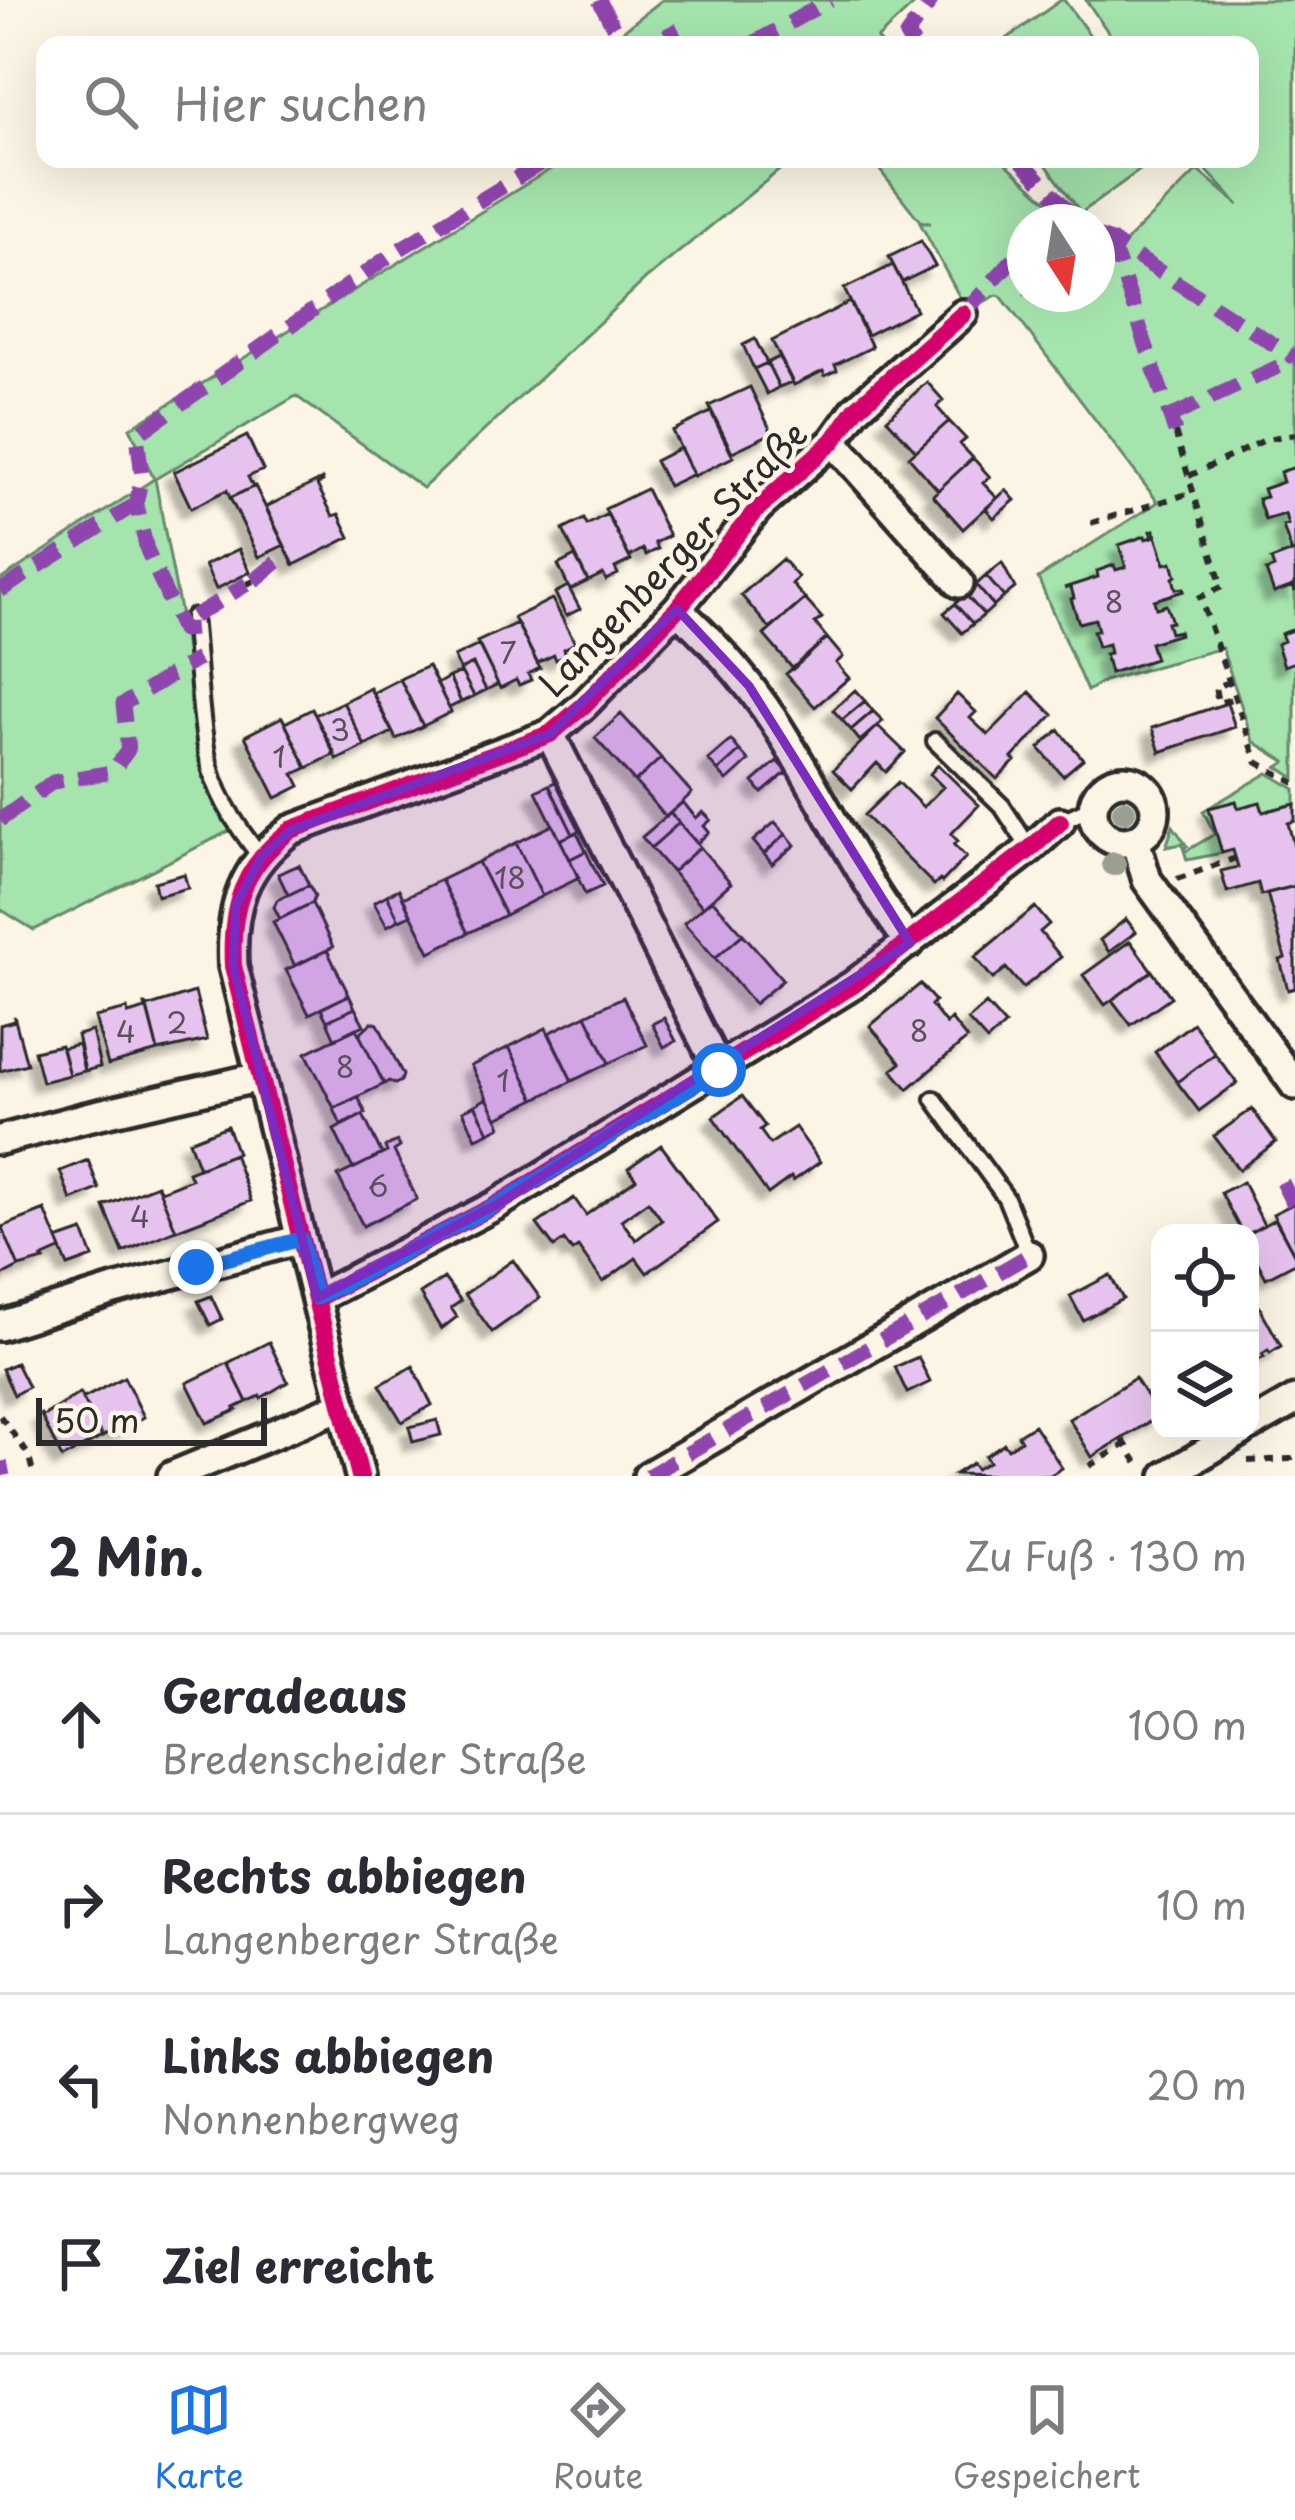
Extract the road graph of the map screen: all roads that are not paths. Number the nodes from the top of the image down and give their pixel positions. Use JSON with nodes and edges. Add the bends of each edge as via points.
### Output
{"nodes":[{"id":1,"x":963,"y":314,"type":"dead end"},
{"id":2,"x":833,"y":441,"type":"junction"},
{"id":3,"x":959,"y":583,"type":"dead end"},
{"id":4,"x":677,"y":609,"type":"junction"},
{"id":5,"x":193,"y":617,"type":"dead end"},
{"id":6,"x":550,"y":734,"type":"junction"},
{"id":7,"x":935,"y":741,"type":"dead end"},
{"id":8,"x":1094,"y":806,"type":"junction"},
{"id":9,"x":1060,"y":822,"type":"joint"},
{"id":10,"x":1135,"y":840,"type":"junction"},
{"id":11,"x":1030,"y":849,"type":"junction"},
{"id":12,"x":262,"y":857,"type":"junction"},
{"id":13,"x":910,"y":944,"type":"junction"},
{"id":14,"x":719,"y":1070,"type":"junction"},
{"id":15,"x":260,"y":1077,"type":"junction"},
{"id":16,"x":1295,"y":1085,"type":"edge"},
{"id":17,"x":934,"y":1099,"type":"dead end"},
{"id":18,"x":0,"y":1140,"type":"edge"},
{"id":19,"x":301,"y":1239,"type":"junction"},
{"id":20,"x":1029,"y":1255,"type":"joint"},
{"id":21,"x":316,"y":1298,"type":"junction"},
{"id":22,"x":0,"y":1326,"type":"edge"},
{"id":23,"x":1295,"y":1400,"type":"edge"},
{"id":24,"x":341,"y":1406,"type":"junction"},
{"id":25,"x":1259,"y":1421,"type":"edge"},
{"id":26,"x":1227,"y":1440,"type":"edge"},
{"id":27,"x":172,"y":1476,"type":"edge"},
{"id":28,"x":360,"y":1476,"type":"edge"},
{"id":29,"x":648,"y":1476,"type":"edge"},
{"id":30,"x":1166,"y":1476,"type":"edge"}],
"edges":[{"from":1,"to":2,"type":"street","name":"Langenberger Straße","via":[[856,409]]},
{"from":2,"to":3,"type":"street","name":"Langenberger Straße"},
{"from":2,"to":4,"type":"street","name":"Langenberger Straße","via":[[758,508]]},
{"from":4,"to":6,"type":"street","name":"Langenberger Straße"},
{"from":4,"to":13,"type":"street","name":"Langenberger Straße","via":[[749,686]]},
{"from":5,"to":12,"type":"lane","via":[[208,761]]},
{"from":6,"to":12,"type":"street","name":"Langenberger Straße","via":[[291,830]]},
{"from":6,"to":14,"type":"street"},
{"from":7,"to":11,"type":"lane","via":[[1002,806]]},
{"from":8,"to":9,"type":"lane"},
{"from":8,"to":10,"type":"street","via":[[1105,835]]},
{"from":8,"to":10,"type":"street","via":[[1113,782],[1142,785],[1155,810]]},
{"from":9,"to":11,"type":"street"},
{"from":10,"to":16,"type":"street","via":[[1147,880]]},
{"from":11,"to":13,"type":"street"},
{"from":12,"to":15,"type":"street","name":"Langenberger Straße","via":[[236,905],[232,934]]},
{"from":13,"to":14,"type":"street"},
{"from":14,"to":21,"type":"street","via":[[496,1205]]},
{"from":15,"to":18,"type":"street"},
{"from":15,"to":19,"type":"street","name":"Langenberger Straße"},
{"from":17,"to":20,"type":"lane","via":[[1006,1198]]},
{"from":19,"to":21,"type":"street","name":"Langenberger Straße"},
{"from":19,"to":22,"type":"street"},
{"from":20,"to":29,"type":"street"},
{"from":21,"to":24,"type":"street","name":"Langenberger Straße"},
{"from":23,"to":25,"type":"street"},
{"from":24,"to":27,"type":"street"},
{"from":24,"to":28,"type":"street","name":"Langenberger Straße"},
{"from":26,"to":30,"type":"street"}]}
